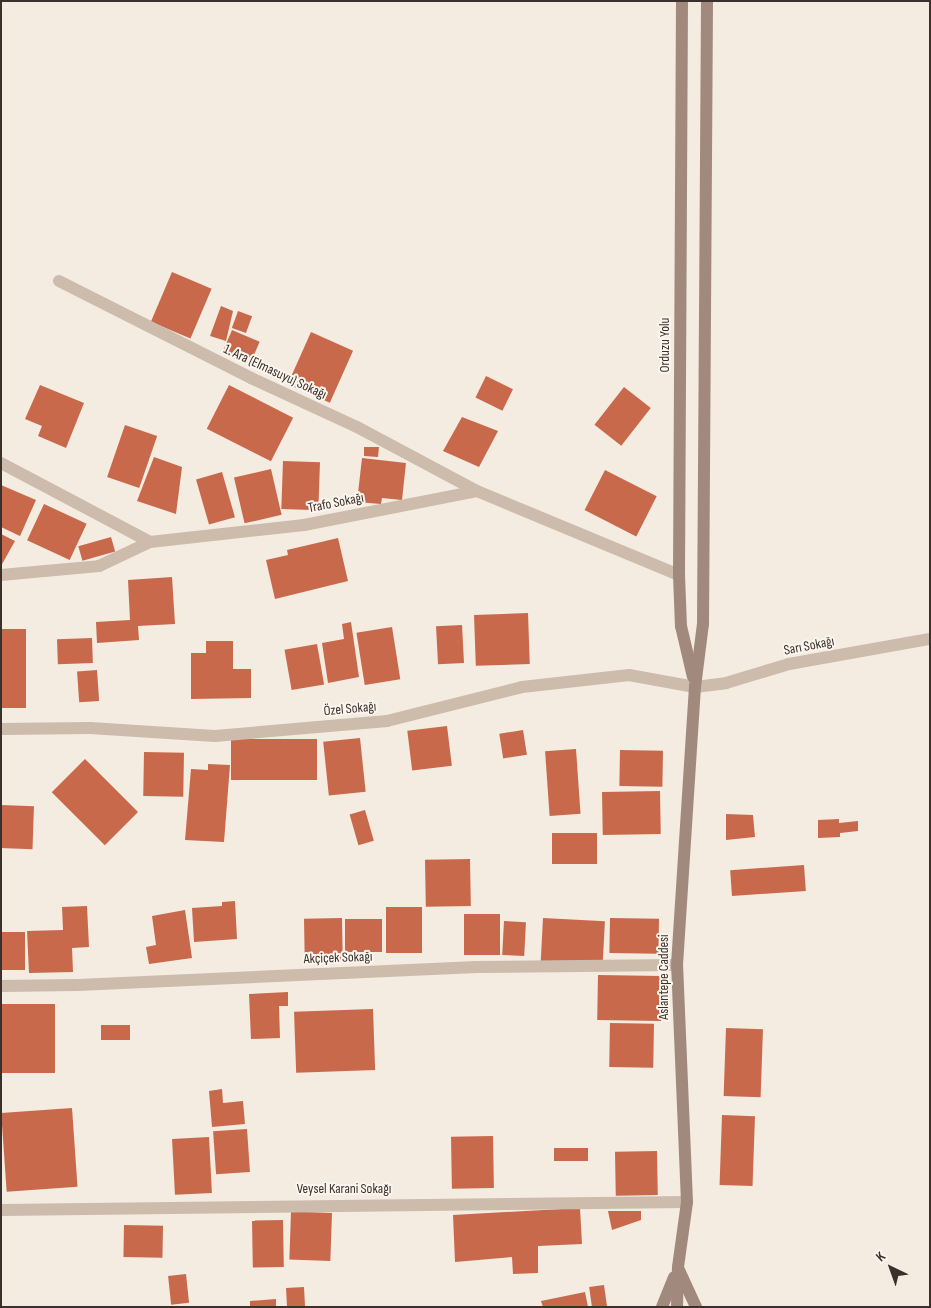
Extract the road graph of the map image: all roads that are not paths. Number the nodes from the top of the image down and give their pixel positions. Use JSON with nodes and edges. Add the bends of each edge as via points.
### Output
{"nodes":[{"id":1,"x":682,"y":1,"type":"edge"},
{"id":2,"x":708,"y":1,"type":"edge"},
{"id":3,"x":59,"y":281,"type":"dead end"},
{"id":4,"x":1,"y":462,"type":"edge"},
{"id":5,"x":454,"y":478,"type":"junction"},
{"id":6,"x":477,"y":491,"type":"junction"},
{"id":7,"x":438,"y":499,"type":"junction"},
{"id":8,"x":150,"y":542,"type":"junction"},
{"id":9,"x":1,"y":575,"type":"edge"},
{"id":10,"x":679,"y":576,"type":"junction"},
{"id":11,"x":930,"y":639,"type":"edge"},
{"id":12,"x":695,"y":687,"type":"junction"},
{"id":13,"x":1,"y":729,"type":"edge"},
{"id":14,"x":677,"y":965,"type":"junction"},
{"id":15,"x":1,"y":986,"type":"edge"},
{"id":16,"x":687,"y":1202,"type":"junction"},
{"id":17,"x":1,"y":1210,"type":"edge"},
{"id":18,"x":678,"y":1267,"type":"junction"},
{"id":19,"x":662,"y":1307,"type":"edge"},
{"id":20,"x":676,"y":1307,"type":"edge"},
{"id":21,"x":696,"y":1307,"type":"edge"}],
"edges":[{"from":1,"to":10,"type":"street","name":"Orduzu Yolu"},
{"from":2,"to":12,"type":"street","via":[[703,624]]},
{"from":3,"to":5,"type":"street","name":"1. Ara (Elmasuyu) Sokağı"},
{"from":4,"to":8,"type":"street"},
{"from":5,"to":6,"type":"street","name":"1. Ara (Elmasuyu) Sokağı"},
{"from":5,"to":7,"type":"street"},
{"from":6,"to":7,"type":"street","name":"Trafo Sokağı"},
{"from":6,"to":10,"type":"street"},
{"from":7,"to":8,"type":"street","name":"Trafo Sokağı","via":[[304,525]]},
{"from":8,"to":9,"type":"street","name":"Trafo Sokağı","via":[[99,566]]},
{"from":10,"to":12,"type":"street","name":"Orduzu Yolu","via":[[681,626]]},
{"from":11,"to":12,"type":"street","name":"Sarı Sokağı","via":[[789,664],[726,682]]},
{"from":12,"to":13,"type":"street","name":"Özel Sokağı","via":[[629,675],[522,687],[387,721],[215,736],[90,728]]},
{"from":12,"to":14,"type":"street","name":"Aslantepe Caddesi"},
{"from":14,"to":15,"type":"street","name":"Akçiçek Sokağı","via":[[477,967]]},
{"from":14,"to":16,"type":"street","name":"Aslantepe Caddesi"},
{"from":16,"to":17,"type":"street","name":"Veysel Karani Sokağı"},
{"from":16,"to":18,"type":"street","name":"Aslantepe Caddesi"},
{"from":18,"to":19,"type":"street"},
{"from":18,"to":20,"type":"street"},
{"from":18,"to":21,"type":"street"}]}
